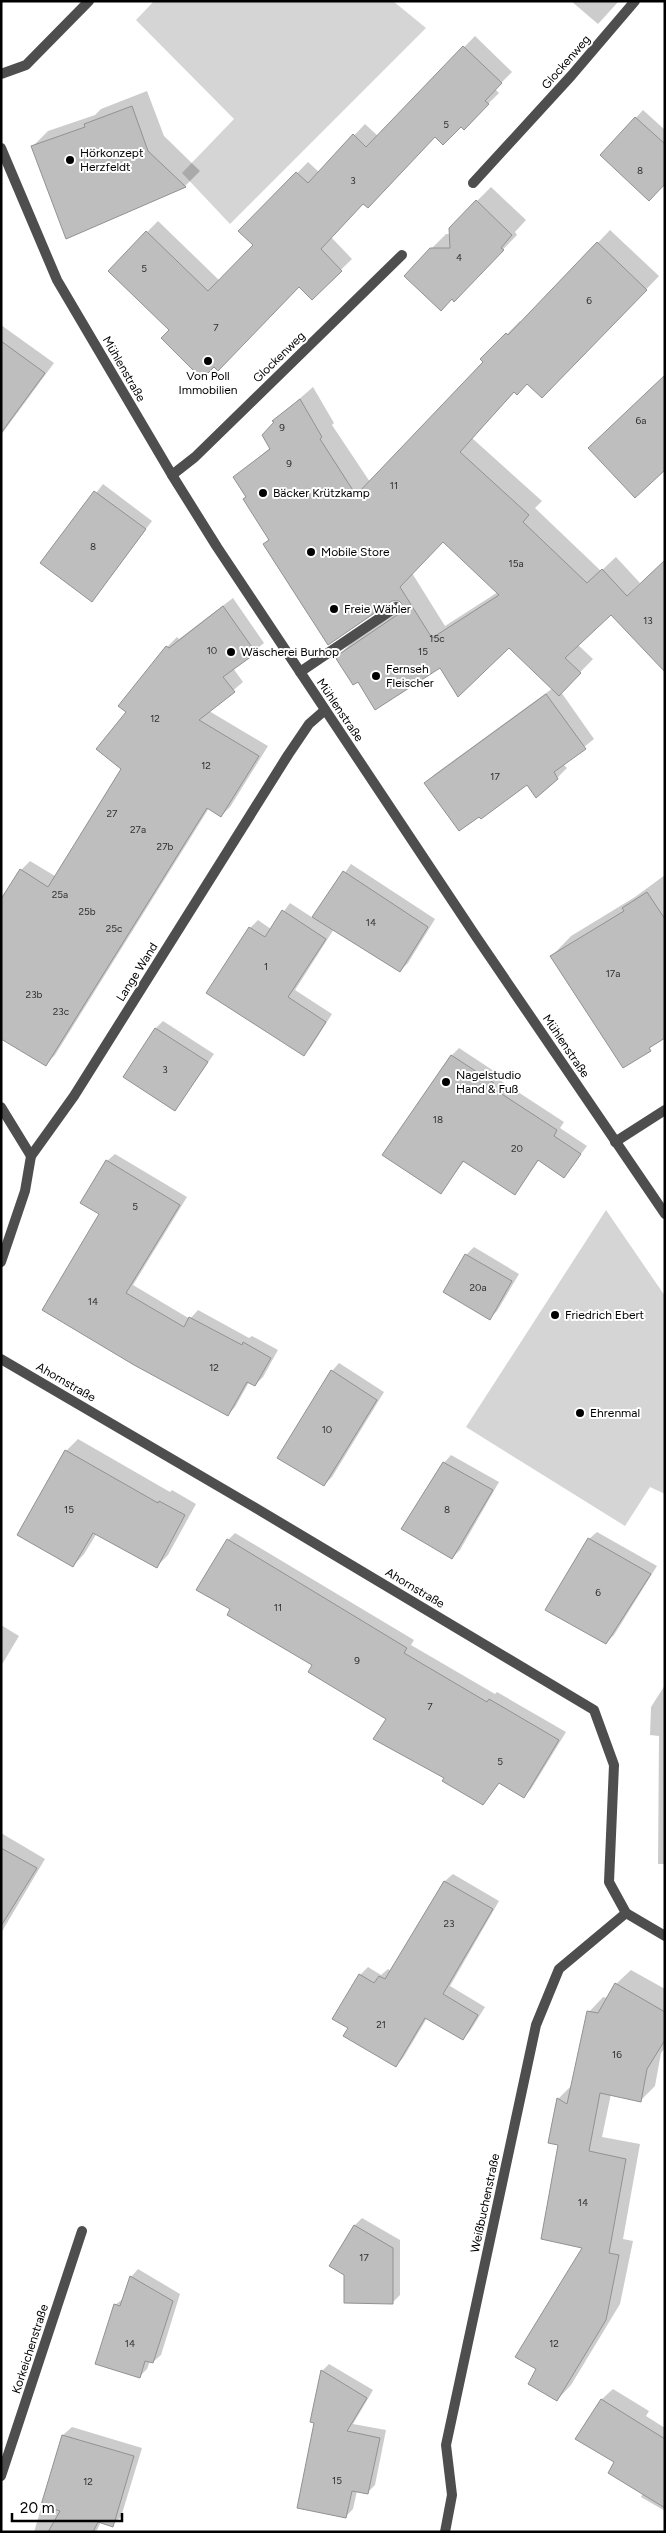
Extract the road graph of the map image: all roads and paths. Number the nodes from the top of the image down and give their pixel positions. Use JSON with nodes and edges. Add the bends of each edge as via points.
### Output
{"nodes":[{"id":1,"x":89,"y":1,"type":"edge"},
{"id":2,"x":636,"y":1,"type":"edge"},
{"id":3,"x":1,"y":74,"type":"edge"},
{"id":4,"x":1,"y":148,"type":"edge"},
{"id":5,"x":473,"y":183,"type":"dead end"},
{"id":6,"x":402,"y":255,"type":"dead end"},
{"id":7,"x":172,"y":476,"type":"junction"},
{"id":8,"x":396,"y":607,"type":"dead end"},
{"id":9,"x":300,"y":672,"type":"junction"},
{"id":10,"x":325,"y":710,"type":"junction"},
{"id":11,"x":1,"y":1107,"type":"edge"},
{"id":12,"x":665,"y":1110,"type":"edge"},
{"id":13,"x":616,"y":1142,"type":"junction"},
{"id":14,"x":31,"y":1156,"type":"junction"},
{"id":15,"x":665,"y":1214,"type":"edge"},
{"id":16,"x":1,"y":1262,"type":"edge"},
{"id":17,"x":1,"y":1359,"type":"edge"},
{"id":18,"x":626,"y":1913,"type":"junction"},
{"id":19,"x":665,"y":1936,"type":"edge"},
{"id":20,"x":82,"y":2231,"type":"dead end"},
{"id":21,"x":1,"y":2476,"type":"edge"},
{"id":22,"x":445,"y":2532,"type":"edge"}],
"edges":[{"from":1,"to":3,"type":"street","via":[[26,65]]},
{"from":2,"to":5,"type":"street","name":"Glockenweg"},
{"from":4,"to":7,"type":"street","name":"Mühlenstraße","via":[[57,280]]},
{"from":6,"to":7,"type":"street","name":"Glockenweg"},
{"from":7,"to":9,"type":"street","name":"Mühlenstraße"},
{"from":8,"to":9,"type":"street"},
{"from":9,"to":10,"type":"street","name":"Mühlenstraße"},
{"from":10,"to":13,"type":"street","name":"Mühlenstraße"},
{"from":10,"to":14,"type":"street","name":"Lange Wand","via":[[309,724],[288,755],[74,1096]]},
{"from":11,"to":14,"type":"street"},
{"from":12,"to":13,"type":"street"},
{"from":13,"to":15,"type":"street","name":"Mühlenstraße"},
{"from":14,"to":16,"type":"street","name":"Lange Wand","via":[[25,1191]]},
{"from":17,"to":18,"type":"street","name":"Ahornstraße","via":[[594,1710],[614,1765],[609,1882]]},
{"from":18,"to":19,"type":"street"},
{"from":18,"to":22,"type":"street","name":"Weißbuchenstraße","via":[[559,1969],[536,2025],[446,2445],[452,2495]]},
{"from":20,"to":21,"type":"street","name":"Korkeichenstraße"}]}
